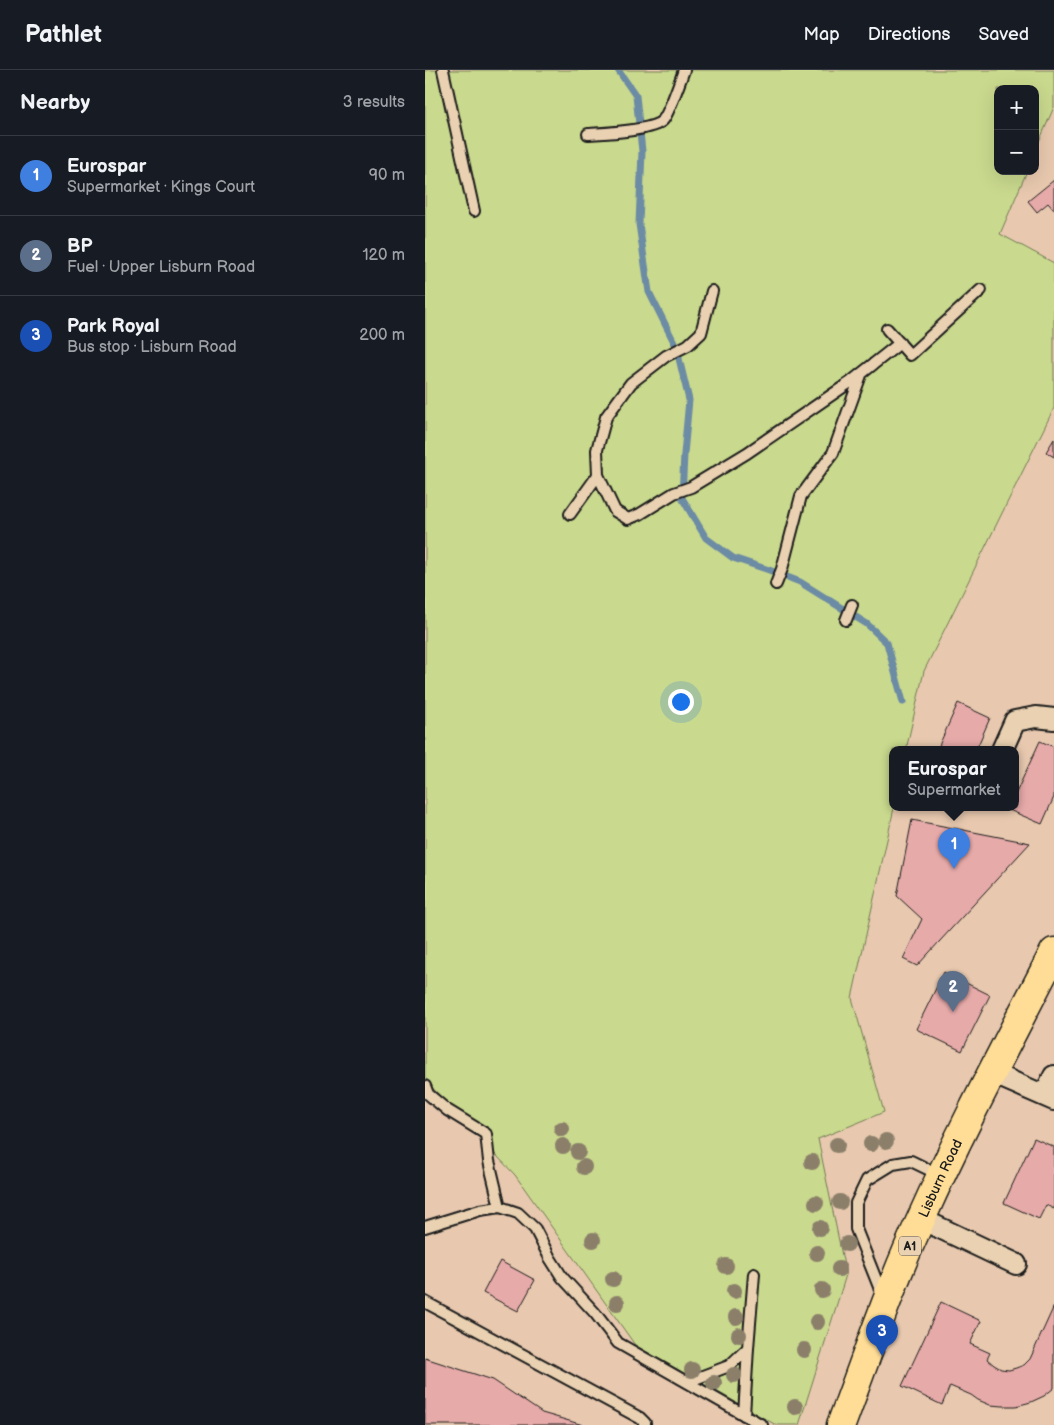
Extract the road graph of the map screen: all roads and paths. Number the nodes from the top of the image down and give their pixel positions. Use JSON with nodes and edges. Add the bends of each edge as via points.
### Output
{"nodes":[{"id":1,"x":443,"y":70,"type":"edge"},
{"id":2,"x":684,"y":70,"type":"edge"},
{"id":3,"x":588,"y":134,"type":"dead end"},
{"id":4,"x":474,"y":211,"type":"dead end"},
{"id":5,"x":981,"y":290,"type":"dead end"},
{"id":6,"x":712,"y":291,"type":"dead end"},
{"id":7,"x":887,"y":329,"type":"dead end"},
{"id":8,"x":900,"y":343,"type":"junction"},
{"id":9,"x":861,"y":374,"type":"junction"},
{"id":10,"x":598,"y":475,"type":"junction"},
{"id":11,"x":570,"y":514,"type":"dead end"},
{"id":12,"x":776,"y":584,"type":"dead end"},
{"id":13,"x":852,"y":605,"type":"dead end"},
{"id":14,"x":846,"y":620,"type":"dead end"},
{"id":15,"x":1054,"y":720,"type":"edge"},
{"id":16,"x":1004,"y":746,"type":"edge"},
{"id":17,"x":1054,"y":952,"type":"edge"},
{"id":18,"x":992,"y":1073,"type":"junction"},
{"id":19,"x":1054,"y":1076,"type":"edge"},
{"id":20,"x":425,"y":1086,"type":"edge"},
{"id":21,"x":1049,"y":1098,"type":"edge"},
{"id":22,"x":941,"y":1175,"type":"junction"},
{"id":23,"x":500,"y":1207,"type":"junction"},
{"id":24,"x":921,"y":1219,"type":"junction"},
{"id":25,"x":425,"y":1226,"type":"edge"},
{"id":26,"x":1015,"y":1264,"type":"dead end"},
{"id":27,"x":754,"y":1274,"type":"dead end"},
{"id":28,"x":425,"y":1302,"type":"edge"},
{"id":29,"x":886,"y":1305,"type":"junction"},
{"id":30,"x":748,"y":1348,"type":"junction"},
{"id":31,"x":687,"y":1382,"type":"junction"},
{"id":32,"x":744,"y":1415,"type":"junction"},
{"id":33,"x":644,"y":1425,"type":"edge"},
{"id":34,"x":762,"y":1425,"type":"edge"},
{"id":35,"x":841,"y":1425,"type":"edge"}],
"edges":[{"from":1,"to":4,"type":"lane"},
{"from":2,"to":3,"type":"lane","via":[[664,119],[657,125]]},
{"from":5,"to":8,"type":"lane","via":[[910,355]]},
{"from":6,"to":10,"type":"lane","via":[[701,333],[631,383],[607,417],[597,450]]},
{"from":7,"to":8,"type":"lane"},
{"from":8,"to":9,"type":"lane"},
{"from":9,"to":10,"type":"lane","via":[[747,453],[691,487],[628,519],[615,511]]},
{"from":9,"to":12,"type":"lane","via":[[833,453],[801,496]]},
{"from":10,"to":11,"type":"lane"},
{"from":13,"to":14,"type":"lane"},
{"from":15,"to":16,"type":"street","via":[[1015,720]]},
{"from":17,"to":18,"type":"main road","number":"A1"},
{"from":18,"to":21,"type":"street"},
{"from":18,"to":22,"type":"main road","name":"Lisburn Road","number":"A1"},
{"from":19,"to":21,"type":"street"},
{"from":20,"to":23,"type":"lane","via":[[428,1094],[447,1110],[486,1134]]},
{"from":22,"to":24,"type":"main road","name":"Lisburn Road","number":"A1"},
{"from":22,"to":29,"type":"lane","via":[[911,1161],[893,1164],[867,1180],[856,1203],[856,1229]]},
{"from":23,"to":25,"type":"lane"},
{"from":23,"to":31,"type":"lane","via":[[518,1213],[535,1229],[562,1277],[618,1342]]},
{"from":24,"to":26,"type":"street"},
{"from":24,"to":29,"type":"main road","name":"Lisburn Road","number":"A1"},
{"from":27,"to":30,"type":"lane"},
{"from":28,"to":33,"type":"lane","via":[[640,1418]]},
{"from":29,"to":35,"type":"main road","name":"Lisburn Road","number":"A1"},
{"from":30,"to":31,"type":"lane","via":[[729,1366]]},
{"from":30,"to":32,"type":"lane"},
{"from":31,"to":32,"type":"lane"},
{"from":32,"to":34,"type":"lane"}]}
